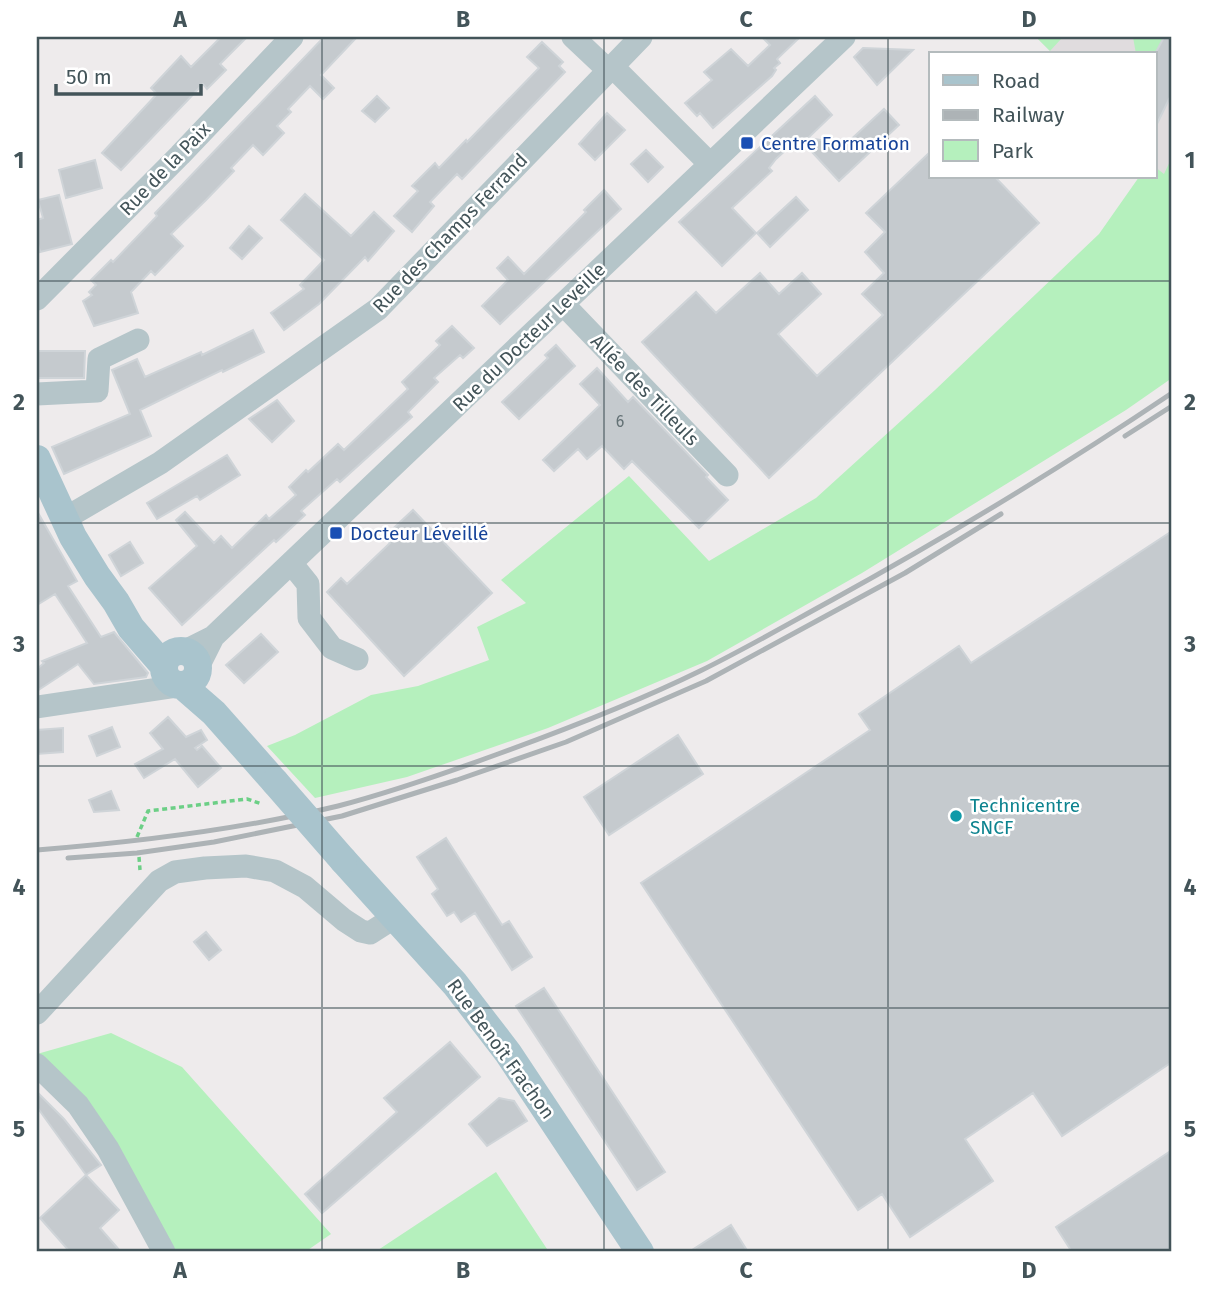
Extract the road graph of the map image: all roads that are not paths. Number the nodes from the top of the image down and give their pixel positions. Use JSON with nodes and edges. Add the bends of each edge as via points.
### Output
{"nodes":[{"id":1,"x":292,"y":37,"type":"edge"},
{"id":2,"x":573,"y":37,"type":"edge"},
{"id":3,"x":641,"y":37,"type":"edge"},
{"id":4,"x":844,"y":37,"type":"edge"},
{"id":5,"x":610,"y":68,"type":"junction"},
{"id":6,"x":710,"y":164,"type":"junction"},
{"id":7,"x":37,"y":299,"type":"edge"},
{"id":8,"x":563,"y":304,"type":"junction"},
{"id":9,"x":138,"y":340,"type":"dead end"},
{"id":10,"x":37,"y":394,"type":"edge"},
{"id":11,"x":37,"y":459,"type":"edge"},
{"id":12,"x":727,"y":475,"type":"dead end"},
{"id":13,"x":52,"y":509,"type":"edge"},
{"id":14,"x":291,"y":563,"type":"junction"},
{"id":15,"x":358,"y":659,"type":"dead end"},
{"id":16,"x":180,"y":669,"type":"junction"},
{"id":17,"x":37,"y":707,"type":"edge"},
{"id":18,"x":395,"y":917,"type":"junction"},
{"id":19,"x":37,"y":1013,"type":"edge"},
{"id":20,"x":37,"y":1065,"type":"edge"},
{"id":21,"x":164,"y":1252,"type":"edge"},
{"id":22,"x":640,"y":1252,"type":"edge"}],
"edges":[{"from":1,"to":7,"type":"street","name":"Rue de la Paix"},
{"from":2,"to":5,"type":"street"},
{"from":3,"to":5,"type":"street","name":"Rue des Champs Ferrand"},
{"from":4,"to":6,"type":"street","name":"Rue du Docteur Leveille"},
{"from":5,"to":6,"type":"street"},
{"from":5,"to":13,"type":"street","name":"Rue des Champs Ferrand","via":[[378,309],[160,463]]},
{"from":6,"to":8,"type":"street","name":"Rue du Docteur Leveille"},
{"from":8,"to":12,"type":"street","name":"Allée des Tilleuls"},
{"from":8,"to":14,"type":"street","name":"Rue du Docteur Leveille"},
{"from":9,"to":10,"type":"street","via":[[99,359],[97,391]]},
{"from":11,"to":13,"type":"main road"},
{"from":13,"to":16,"type":"main road","via":[[116,602]]},
{"from":14,"to":15,"type":"street","via":[[308,584],[309,618],[332,648]]},
{"from":14,"to":16,"type":"street","name":"Rue du Docteur Leveille"},
{"from":16,"to":17,"type":"street","name":"Rue du Docteur Leveille","via":[[144,692]]},
{"from":16,"to":18,"type":"main road","name":"Rue Benoît Frachon","bridge":true},
{"from":18,"to":19,"type":"street","via":[[370,933],[344,920],[305,887],[275,872],[246,866],[175,872],[159,881]]},
{"from":18,"to":22,"type":"main road","name":"Rue Benoît Frachon","via":[[508,1053]]},
{"from":20,"to":21,"type":"street","via":[[78,1105],[108,1149]]}]}
